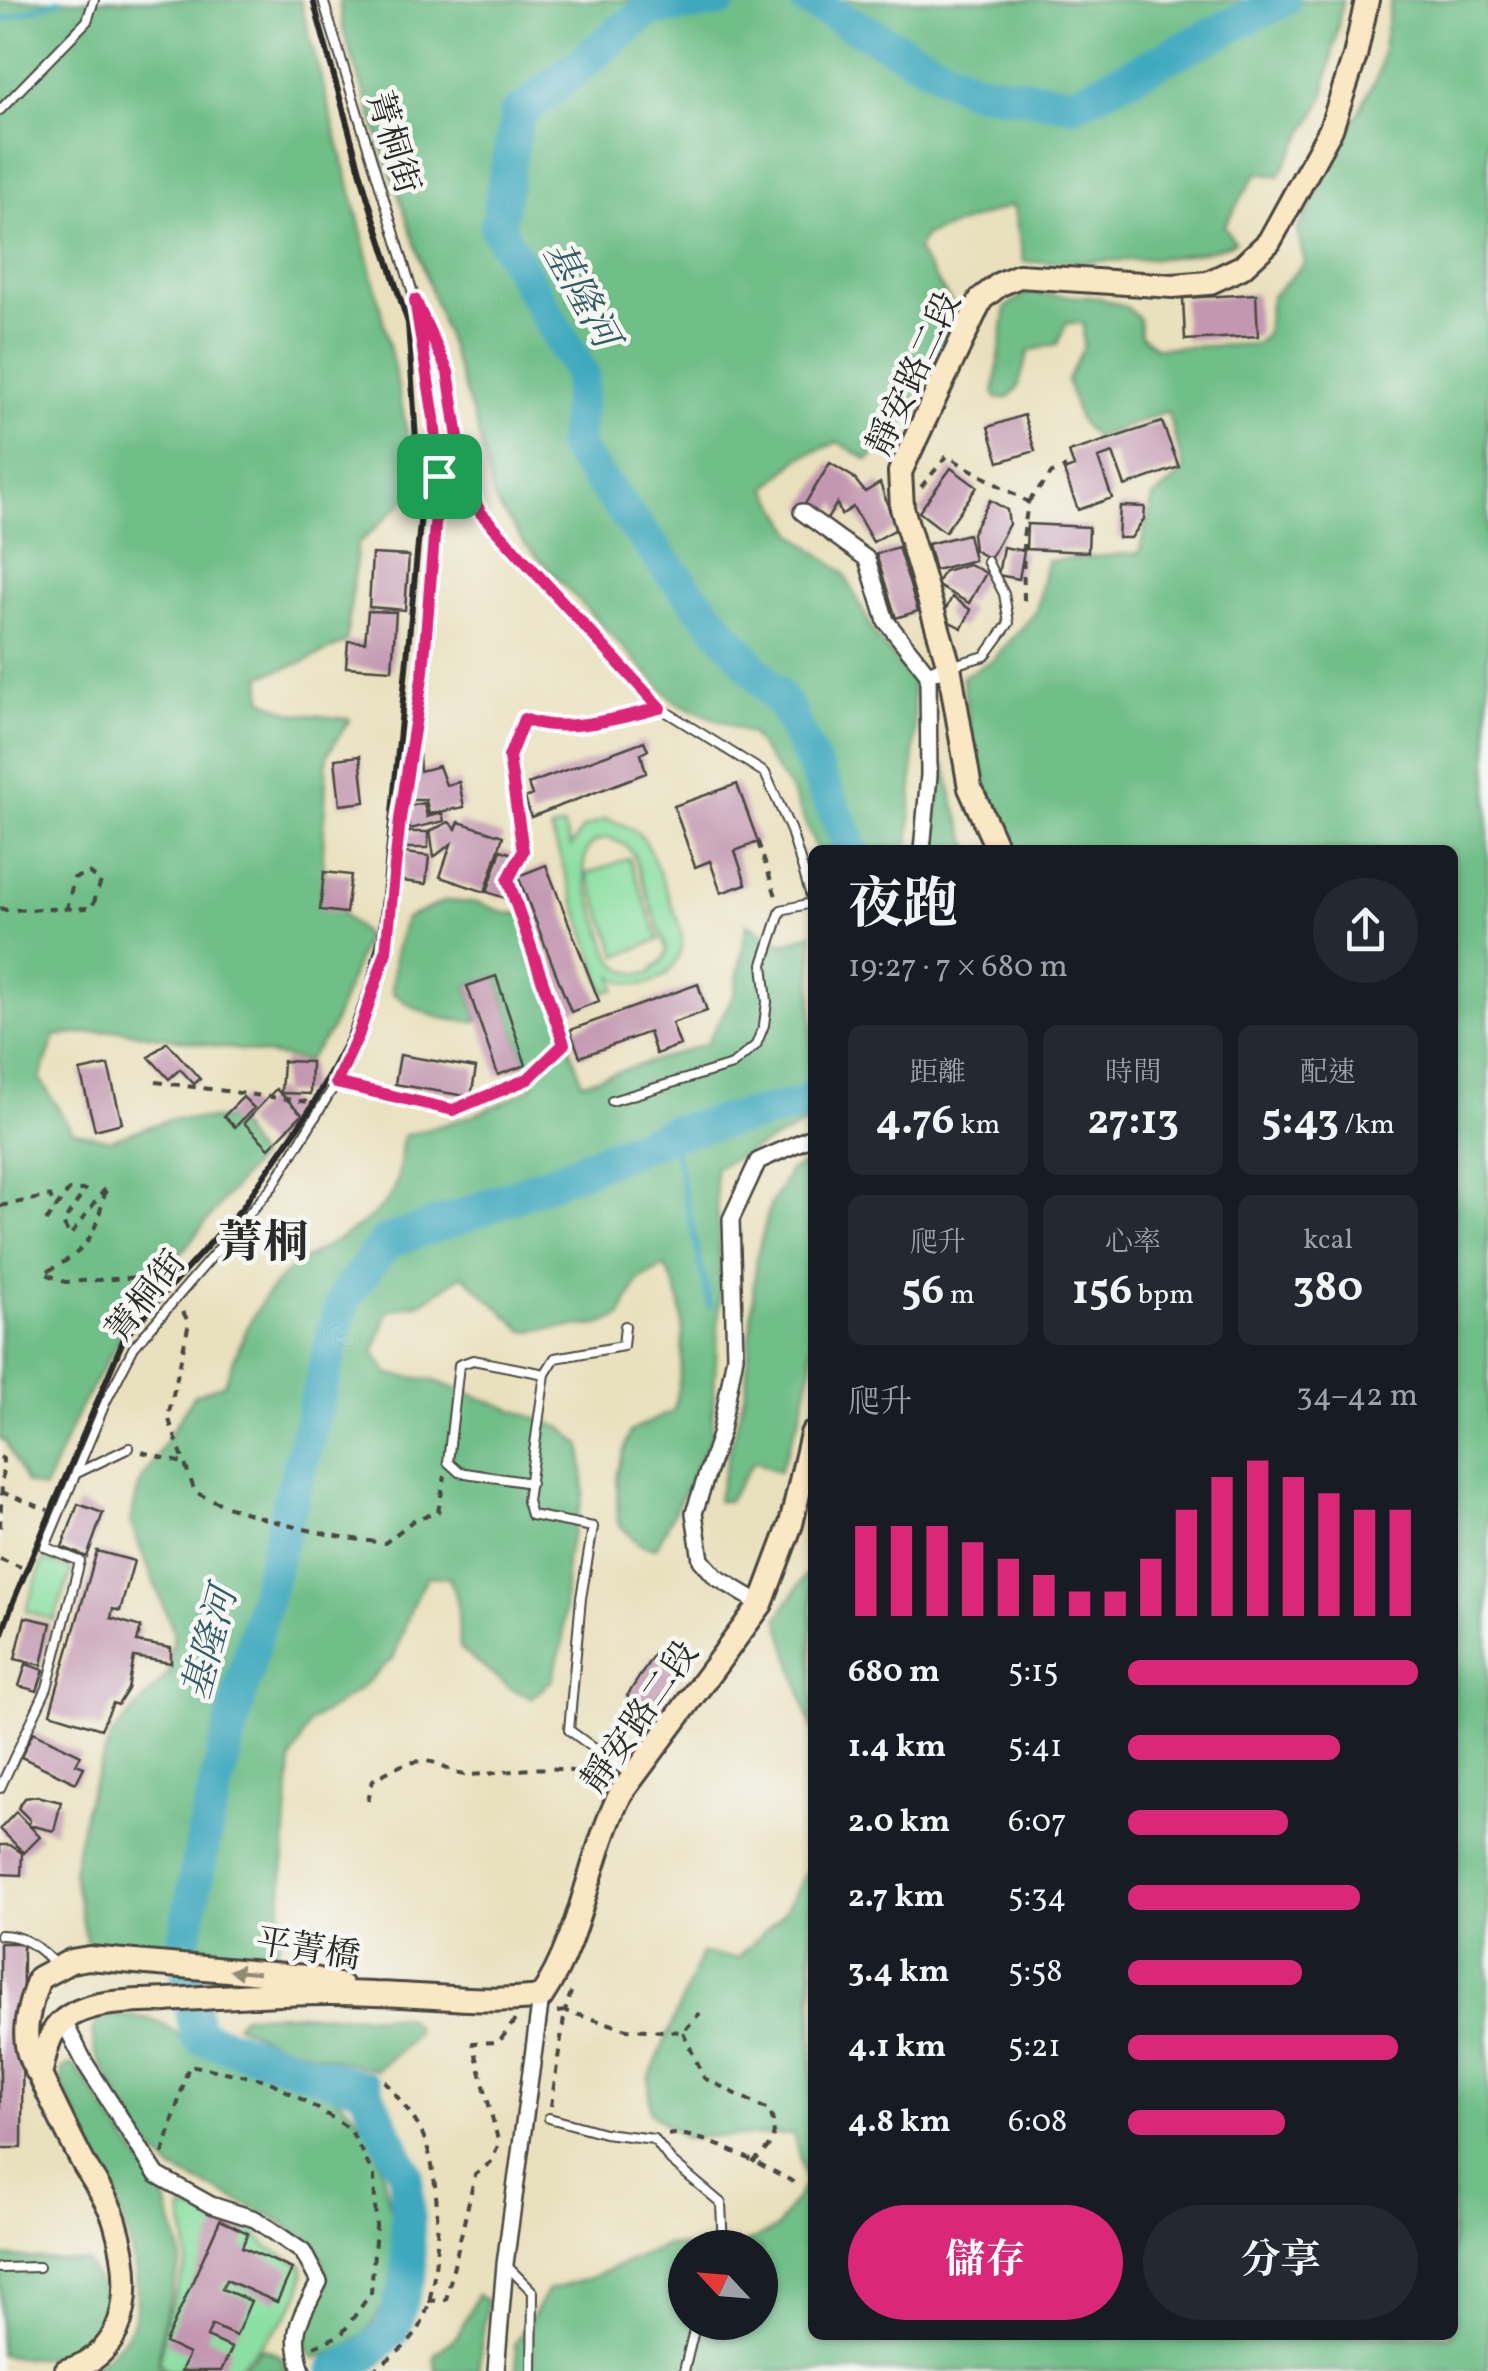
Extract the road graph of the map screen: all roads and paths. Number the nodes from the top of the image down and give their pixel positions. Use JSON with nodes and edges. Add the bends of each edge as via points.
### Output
{"nodes":[{"id":1,"x":94,"y":0,"type":"edge"},
{"id":2,"x":324,"y":0,"type":"edge"},
{"id":3,"x":1368,"y":0,"type":"edge"},
{"id":4,"x":0,"y":110,"type":"edge"},
{"id":5,"x":415,"y":300,"type":"junction"},
{"id":6,"x":1066,"y":467,"type":"dead end"},
{"id":7,"x":1028,"y":502,"type":"junction"},
{"id":8,"x":902,"y":508,"type":"junction"},
{"id":9,"x":802,"y":512,"type":"dead end"},
{"id":10,"x":986,"y":561,"type":"dead end"},
{"id":11,"x":1008,"y":623,"type":"junction"},
{"id":12,"x":938,"y":670,"type":"junction"},
{"id":13,"x":660,"y":708,"type":"junction"},
{"id":14,"x":509,"y":757,"type":"joint"},
{"id":15,"x":758,"y":842,"type":"dead end"},
{"id":16,"x":923,"y":845,"type":"edge"},
{"id":17,"x":996,"y":845,"type":"edge"},
{"id":18,"x":808,"y":887,"type":"edge"},
{"id":19,"x":808,"y":902,"type":"edge"},
{"id":20,"x":0,"y":908,"type":"edge"},
{"id":21,"x":67,"y":909,"type":"junction"},
{"id":22,"x":781,"y":910,"type":"junction"},
{"id":23,"x":156,"y":1082,"type":"dead end"},
{"id":24,"x":336,"y":1083,"type":"junction"},
{"id":25,"x":612,"y":1100,"type":"dead end"},
{"id":26,"x":323,"y":1104,"type":"junction"},
{"id":27,"x":808,"y":1138,"type":"edge"},
{"id":28,"x":0,"y":1206,"type":"edge"},
{"id":29,"x":54,"y":1209,"type":"junction"},
{"id":30,"x":46,"y":1220,"type":"dead end"},
{"id":31,"x":78,"y":1225,"type":"junction"},
{"id":32,"x":94,"y":1232,"type":"junction"},
{"id":33,"x":175,"y":1298,"type":"junction"},
{"id":34,"x":625,"y":1326,"type":"dead end"},
{"id":35,"x":546,"y":1374,"type":"junction"},
{"id":36,"x":129,"y":1448,"type":"joint"},
{"id":37,"x":808,"y":1451,"type":"edge"},
{"id":38,"x":0,"y":1456,"type":"edge"},
{"id":39,"x":448,"y":1462,"type":"junction"},
{"id":40,"x":186,"y":1464,"type":"junction"},
{"id":41,"x":76,"y":1473,"type":"junction"},
{"id":42,"x":530,"y":1483,"type":"junction"},
{"id":43,"x":1,"y":1492,"type":"edge"},
{"id":44,"x":59,"y":1514,"type":"junction"},
{"id":45,"x":0,"y":1529,"type":"edge"},
{"id":46,"x":0,"y":1558,"type":"edge"},
{"id":47,"x":21,"y":1567,"type":"dead end"},
{"id":48,"x":762,"y":1604,"type":"junction"},
{"id":49,"x":627,"y":1785,"type":"junction"},
{"id":50,"x":0,"y":1788,"type":"edge"},
{"id":51,"x":368,"y":1800,"type":"dead end"},
{"id":52,"x":0,"y":1935,"type":"edge"},
{"id":53,"x":59,"y":1968,"type":"junction"},
{"id":54,"x":575,"y":1976,"type":"dead end"},
{"id":55,"x":374,"y":1994,"type":"junction"},
{"id":56,"x":540,"y":2005,"type":"junction"},
{"id":57,"x":566,"y":2011,"type":"junction"},
{"id":58,"x":700,"y":2013,"type":"dead end"},
{"id":59,"x":71,"y":2016,"type":"junction"},
{"id":60,"x":516,"y":2018,"type":"dead end"},
{"id":61,"x":683,"y":2032,"type":"junction"},
{"id":62,"x":40,"y":2074,"type":"junction"},
{"id":63,"x":385,"y":2081,"type":"dead end"},
{"id":64,"x":549,"y":2118,"type":"joint"},
{"id":65,"x":654,"y":2140,"type":"junction"},
{"id":66,"x":752,"y":2163,"type":"junction"},
{"id":67,"x":157,"y":2175,"type":"junction"},
{"id":68,"x":797,"y":2184,"type":"dead end"},
{"id":69,"x":722,"y":2230,"type":"edge"},
{"id":70,"x":505,"y":2264,"type":"junction"},
{"id":71,"x":39,"y":2267,"type":"dead end"},
{"id":72,"x":0,"y":2268,"type":"edge"},
{"id":73,"x":428,"y":2301,"type":"junction"},
{"id":74,"x":297,"y":2325,"type":"junction"},
{"id":75,"x":692,"y":2340,"type":"edge"},
{"id":76,"x":66,"y":2371,"type":"edge"},
{"id":77,"x":302,"y":2371,"type":"edge"},
{"id":78,"x":372,"y":2371,"type":"edge"},
{"id":79,"x":496,"y":2371,"type":"edge"},
{"id":80,"x":532,"y":2371,"type":"edge"},
{"id":81,"x":684,"y":2371,"type":"edge"}],
"edges":[{"from":1,"to":4,"type":"lane","via":[[87,21]]},
{"from":2,"to":5,"type":"lane","name":"菁桐街"},
{"from":3,"to":8,"type":"main road","name":"靜安路二段","via":[[1331,129],[1269,242],[1242,268],[1208,283],[1019,276],[1000,284],[980,300],[911,446],[900,472]]},
{"from":5,"to":13,"type":"lane","name":"菁桐街","via":[[448,372],[464,477],[480,512]]},
{"from":5,"to":24,"type":"lane","name":"菁桐街","via":[[439,476],[423,672],[386,952]]},
{"from":6,"to":7,"type":"path","via":[[1052,473]]},
{"from":7,"to":8,"type":"path","via":[[947,456]]},
{"from":7,"to":11,"type":"path","via":[[1024,600]]},
{"from":8,"to":12,"type":"main road","name":"靜安路二段"},
{"from":9,"to":12,"type":"street","via":[[867,559],[886,621]]},
{"from":10,"to":11,"type":"lane","via":[[1004,594]]},
{"from":11,"to":12,"type":"lane","via":[[985,656]]},
{"from":12,"to":16,"type":"street"},
{"from":12,"to":17,"type":"main road","name":"靜安路二段","via":[[970,788]]},
{"from":13,"to":14,"type":"lane","via":[[541,726],[524,719]]},
{"from":13,"to":18,"type":"lane","name":"菁桐街","via":[[764,774],[792,831]]},
{"from":14,"to":24,"type":"path","via":[[523,851],[508,880],[564,1044],[528,1079],[453,1110]]},
{"from":15,"to":22,"type":"path"},
{"from":19,"to":22,"type":"lane"},
{"from":20,"to":21,"type":"path"},
{"from":21,"to":21,"type":"path","via":[[92,908],[101,881],[89,874],[74,878]]},
{"from":22,"to":25,"type":"lane","via":[[763,964],[767,1002],[756,1045],[732,1065]]},
{"from":23,"to":26,"type":"path"},
{"from":24,"to":26,"type":"lane","name":"菁桐街"},
{"from":26,"to":33,"type":"lane","name":"菁桐街","via":[[272,1186]]},
{"from":27,"to":48,"type":"street","via":[[758,1162],[731,1219],[735,1356],[720,1435],[694,1514],[700,1560]]},
{"from":28,"to":29,"type":"path","via":[[50,1196]]},
{"from":29,"to":30,"type":"path"},
{"from":29,"to":31,"type":"path","via":[[68,1190],[85,1190],[63,1223],[70,1236]]},
{"from":31,"to":32,"type":"path"},
{"from":31,"to":32,"type":"path","via":[[107,1186]]},
{"from":32,"to":33,"type":"path","via":[[78,1256],[44,1273],[65,1282],[142,1277]]},
{"from":33,"to":40,"type":"path","via":[[189,1323],[168,1417]]},
{"from":33,"to":41,"type":"lane","name":"菁桐街","via":[[134,1347]]},
{"from":34,"to":35,"type":"lane","via":[[623,1346],[554,1358]]},
{"from":35,"to":39,"type":"lane","via":[[474,1360],[459,1365]]},
{"from":35,"to":42,"type":"lane"},
{"from":36,"to":40,"type":"path"},
{"from":36,"to":41,"type":"lane"},
{"from":37,"to":48,"type":"main road","name":"靜安路二段"},
{"from":38,"to":43,"type":"path"},
{"from":39,"to":40,"type":"path","via":[[438,1512],[415,1519],[384,1542],[347,1539],[218,1504],[195,1492]]},
{"from":39,"to":42,"type":"lane","via":[[459,1472]]},
{"from":41,"to":44,"type":"lane","name":"菁桐街"},
{"from":42,"to":49,"type":"lane","via":[[532,1515],[592,1526],[569,1730]]},
{"from":43,"to":44,"type":"path"},
{"from":43,"to":45,"type":"path"},
{"from":44,"to":50,"type":"lane","name":"菁桐街","via":[[45,1547],[80,1561],[47,1688]]},
{"from":46,"to":47,"type":"path"},
{"from":48,"to":49,"type":"main road","name":"靜安路二段"},
{"from":49,"to":51,"type":"path","via":[[549,1766],[461,1776],[434,1762],[400,1764],[373,1780]]},
{"from":49,"to":56,"type":"main road","name":"靜安路二段","via":[[604,1827],[558,1973]]},
{"from":52,"to":53,"type":"lane","via":[[36,1945]]},
{"from":55,"to":53,"type":"main road","name":"平菁橋","one_way":true,"via":[[308,1977],[89,1958]]},
{"from":53,"to":62,"type":"main road","via":[[39,1978],[26,2019],[30,2061]]},
{"from":54,"to":57,"type":"path"},
{"from":55,"to":56,"type":"main road"},
{"from":55,"to":59,"type":"main road","name":"平菁橋","via":[[116,2003]]},
{"from":56,"to":57,"type":"path"},
{"from":56,"to":70,"type":"street"},
{"from":57,"to":61,"type":"path","via":[[627,2030]]},
{"from":57,"to":64,"type":"path"},
{"from":58,"to":61,"type":"path"},
{"from":59,"to":62,"type":"main road","via":[[50,2036]]},
{"from":59,"to":67,"type":"street","via":[[85,2063]]},
{"from":60,"to":73,"type":"path","via":[[499,2042],[473,2043],[499,2144],[492,2162],[475,2175],[446,2300]]},
{"from":61,"to":66,"type":"path","via":[[704,2078],[770,2111],[776,2128],[770,2148]]},
{"from":62,"to":76,"type":"main road","via":[[114,2219],[124,2274],[124,2316],[113,2340],[93,2360]]},
{"from":63,"to":73,"type":"path","via":[[427,2145],[437,2245]]},
{"from":64,"to":65,"type":"lane"},
{"from":65,"to":66,"type":"path","via":[[681,2131]]},
{"from":65,"to":69,"type":"lane","via":[[721,2204]]},
{"from":66,"to":68,"type":"path"},
{"from":67,"to":74,"type":"street","via":[[210,2205],[255,2219],[303,2252],[318,2282]]},
{"from":67,"to":74,"type":"path","via":[[189,2066],[267,2080],[350,2130],[374,2176],[372,2293],[341,2334],[310,2348]]},
{"from":70,"to":79,"type":"street"},
{"from":70,"to":80,"type":"lane","via":[[534,2292]]},
{"from":71,"to":72,"type":"lane"},
{"from":73,"to":78,"type":"path","via":[[405,2346]]},
{"from":74,"to":77,"type":"street"},
{"from":75,"to":81,"type":"lane"}]}
